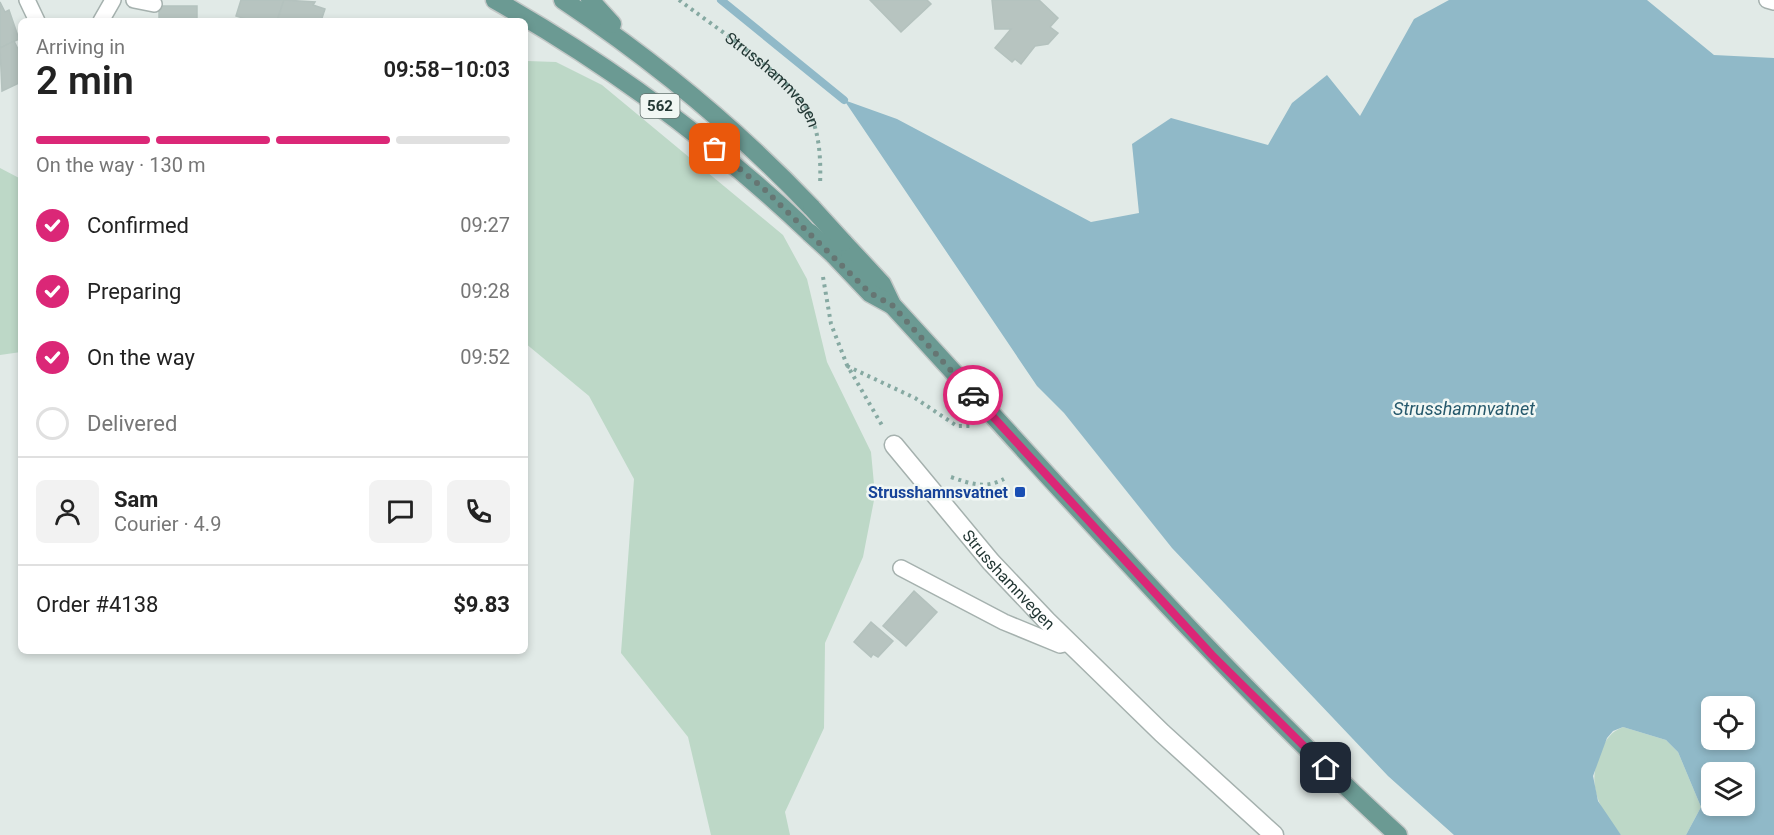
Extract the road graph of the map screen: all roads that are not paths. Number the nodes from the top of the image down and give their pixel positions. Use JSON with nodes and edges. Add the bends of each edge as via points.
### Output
{"nodes":[{"id":1,"x":27,"y":0,"type":"edge"},
{"id":2,"x":113,"y":0,"type":"edge"},
{"id":3,"x":134,"y":0,"type":"edge"},
{"id":4,"x":495,"y":0,"type":"edge"},
{"id":5,"x":563,"y":0,"type":"edge"},
{"id":6,"x":590,"y":0,"type":"edge"},
{"id":7,"x":1767,"y":0,"type":"edge"},
{"id":8,"x":1774,"y":2,"type":"edge"},
{"id":9,"x":154,"y":4,"type":"dead end"},
{"id":10,"x":36,"y":18,"type":"edge"},
{"id":11,"x":103,"y":18,"type":"edge"},
{"id":12,"x":525,"y":18,"type":"edge"},
{"id":13,"x":528,"y":20,"type":"edge"},
{"id":14,"x":640,"y":54,"type":"junction"},
{"id":15,"x":838,"y":248,"type":"junction"},
{"id":16,"x":894,"y":445,"type":"road end"},
{"id":17,"x":902,"y":568,"type":"dead end"},
{"id":18,"x":1069,"y":643,"type":"junction"},
{"id":19,"x":1274,"y":835,"type":"edge"},
{"id":20,"x":1398,"y":835,"type":"edge"}],
"edges":[{"from":1,"to":10,"type":"lane"},
{"from":2,"to":11,"type":"lane"},
{"from":3,"to":9,"type":"lane"},
{"from":4,"to":12,"type":"main road","number":"562","bridge":true},
{"from":5,"to":14,"type":"main road","number":"562"},
{"from":6,"to":14,"type":"main road","number":"562"},
{"from":7,"to":8,"type":"lane"},
{"from":13,"to":15,"type":"main road","number":"562","bridge":true,"via":[[651,99],[762,187],[810,233]]},
{"from":14,"to":15,"type":"main road","number":"562","bridge":true,"via":[[778,172],[812,208]]},
{"from":15,"to":20,"type":"main road","number":"562","via":[[882,284],[892,305],[1212,655]]},
{"from":16,"to":18,"type":"street","name":"Strusshamnvegen","via":[[991,562]]},
{"from":17,"to":18,"type":"lane","via":[[1004,622],[1060,645]]},
{"from":18,"to":19,"type":"street","name":"Strusshamnvegen"}]}
